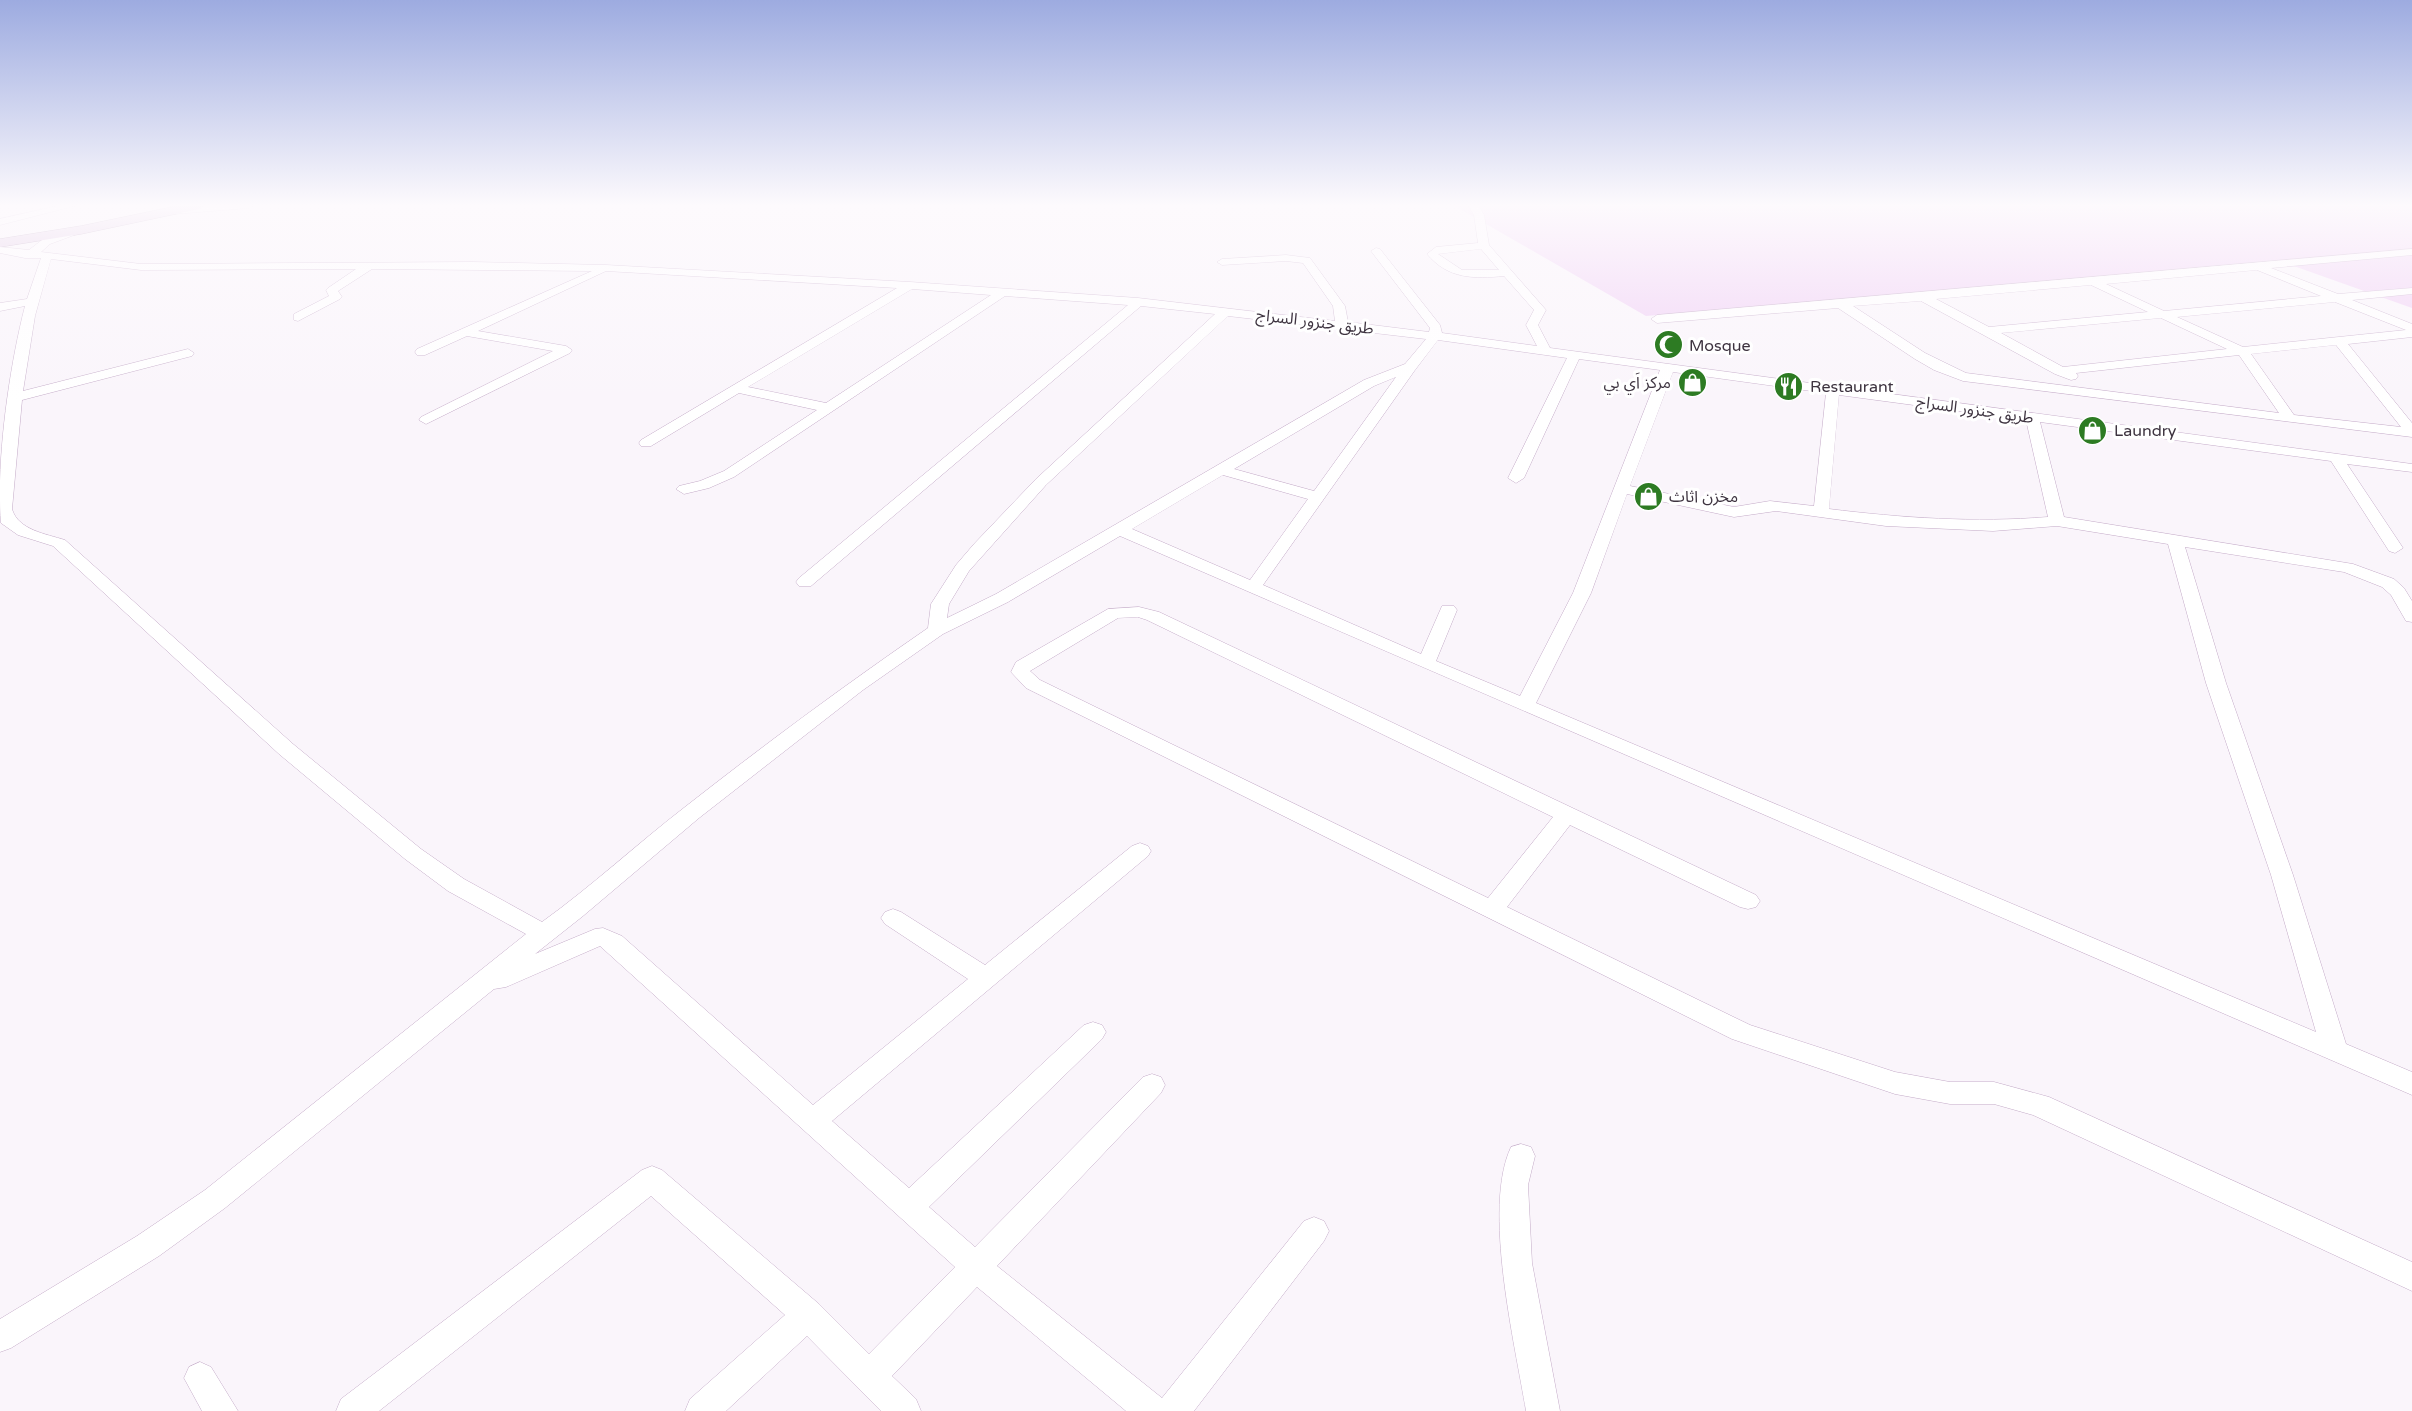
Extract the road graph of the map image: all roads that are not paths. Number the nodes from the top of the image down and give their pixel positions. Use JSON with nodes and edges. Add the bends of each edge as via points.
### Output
{"nodes":[{"id":1,"x":36,"y":271,"type":"edge"},
{"id":2,"x":361,"y":271,"type":"edge"},
{"id":3,"x":600,"y":271,"type":"edge"},
{"id":4,"x":657,"y":271,"type":"edge"},
{"id":5,"x":1314,"y":271,"type":"edge"},
{"id":6,"x":1391,"y":271,"type":"edge"},
{"id":7,"x":1452,"y":271,"type":"edge"},
{"id":8,"x":2207,"y":271,"type":"edge"},
{"id":9,"x":2269,"y":271,"type":"edge"},
{"id":10,"x":1508,"y":272,"type":"joint"},
{"id":11,"x":2093,"y":282,"type":"junction"},
{"id":12,"x":910,"y":285,"type":"junction"},
{"id":13,"x":2412,"y":291,"type":"edge"},
{"id":14,"x":1003,"y":292,"type":"junction"},
{"id":15,"x":1923,"y":297,"type":"junction"},
{"id":16,"x":2334,"y":298,"type":"junction"},
{"id":17,"x":30,"y":302,"type":"junction"},
{"id":18,"x":1138,"y":302,"type":"junction"},
{"id":19,"x":1841,"y":304,"type":"junction"},
{"id":20,"x":0,"y":307,"type":"edge"},
{"id":21,"x":1226,"y":311,"type":"junction"},
{"id":22,"x":2163,"y":314,"type":"junction"},
{"id":23,"x":298,"y":317,"type":"dead end"},
{"id":24,"x":1657,"y":319,"type":"dead end"},
{"id":25,"x":1342,"y":324,"type":"junction"},
{"id":26,"x":2412,"y":328,"type":"edge"},
{"id":27,"x":1988,"y":331,"type":"junction"},
{"id":28,"x":465,"y":332,"type":"junction"},
{"id":29,"x":2412,"y":333,"type":"edge"},
{"id":30,"x":1436,"y":336,"type":"junction"},
{"id":31,"x":2339,"y":341,"type":"junction"},
{"id":32,"x":1545,"y":350,"type":"junction"},
{"id":33,"x":421,"y":352,"type":"dead end"},
{"id":34,"x":2243,"y":352,"type":"junction"},
{"id":35,"x":188,"y":353,"type":"dead end"},
{"id":36,"x":1575,"y":355,"type":"junction"},
{"id":37,"x":1410,"y":367,"type":"junction"},
{"id":38,"x":1668,"y":367,"type":"junction"},
{"id":39,"x":2060,"y":370,"type":"junction"},
{"id":40,"x":737,"y":389,"type":"junction"},
{"id":41,"x":1833,"y":389,"type":"junction"},
{"id":42,"x":17,"y":397,"type":"junction"},
{"id":43,"x":2116,"y":398,"type":"junction"},
{"id":44,"x":829,"y":408,"type":"junction"},
{"id":45,"x":2032,"y":417,"type":"junction"},
{"id":46,"x":2289,"y":418,"type":"junction"},
{"id":47,"x":426,"y":420,"type":"dead end"},
{"id":48,"x":2412,"y":432,"type":"edge"},
{"id":49,"x":646,"y":443,"type":"dead end"},
{"id":50,"x":2336,"y":458,"type":"junction"},
{"id":51,"x":2412,"y":468,"type":"edge"},
{"id":52,"x":1222,"y":470,"type":"junction"},
{"id":53,"x":1516,"y":478,"type":"dead end"},
{"id":54,"x":684,"y":489,"type":"dead end"},
{"id":55,"x":1623,"y":489,"type":"junction"},
{"id":56,"x":1317,"y":497,"type":"junction"},
{"id":57,"x":1821,"y":513,"type":"junction"},
{"id":58,"x":2057,"y":521,"type":"junction"},
{"id":59,"x":1121,"y":530,"type":"junction"},
{"id":60,"x":2175,"y":540,"type":"junction"},
{"id":61,"x":2395,"y":548,"type":"dead end"},
{"id":62,"x":806,"y":582,"type":"dead end"},
{"id":63,"x":1253,"y":587,"type":"junction"},
{"id":64,"x":1448,"y":610,"type":"dead end"},
{"id":65,"x":2412,"y":617,"type":"edge"},
{"id":66,"x":937,"y":630,"type":"junction"},
{"id":67,"x":1426,"y":663,"type":"junction"},
{"id":68,"x":1525,"y":705,"type":"junction"},
{"id":69,"x":1567,"y":814,"type":"junction"},
{"id":70,"x":1140,"y":851,"type":"dead end"},
{"id":71,"x":1748,"y":901,"type":"dead end"},
{"id":72,"x":1491,"y":910,"type":"junction"},
{"id":73,"x":893,"y":918,"type":"dead end"},
{"id":74,"x":543,"y":933,"type":"junction"},
{"id":75,"x":986,"y":978,"type":"junction"},
{"id":76,"x":477,"y":989,"type":"junction"},
{"id":77,"x":1093,"y":1032,"type":"dead end"},
{"id":78,"x":2335,"y":1051,"type":"junction"},
{"id":79,"x":2412,"y":1084,"type":"edge"},
{"id":80,"x":1152,"y":1085,"type":"dead end"},
{"id":81,"x":813,"y":1121,"type":"junction"},
{"id":82,"x":1521,"y":1156,"type":"dead end"},
{"id":83,"x":909,"y":1207,"type":"junction"},
{"id":84,"x":1314,"y":1230,"type":"dead end"},
{"id":85,"x":977,"y":1268,"type":"junction"},
{"id":86,"x":2412,"y":1276,"type":"edge"},
{"id":87,"x":808,"y":1315,"type":"junction"},
{"id":88,"x":0,"y":1337,"type":"edge"},
{"id":89,"x":870,"y":1377,"type":"junction"},
{"id":90,"x":200,"y":1378,"type":"dead end"},
{"id":91,"x":221,"y":1411,"type":"edge"},
{"id":92,"x":354,"y":1411,"type":"edge"},
{"id":93,"x":702,"y":1411,"type":"edge"},
{"id":94,"x":904,"y":1411,"type":"edge"},
{"id":95,"x":1152,"y":1411,"type":"edge"},
{"id":96,"x":1173,"y":1411,"type":"edge"},
{"id":97,"x":1543,"y":1411,"type":"edge"}],
"edges":[{"from":1,"to":17,"type":"street"},
{"from":2,"to":23,"type":"street","via":[[332,290],[336,297]]},
{"from":3,"to":28,"type":"street"},
{"from":4,"to":12,"type":"street","name":"طريق جنزور السراج"},
{"from":5,"to":25,"type":"street","via":[[1339,306]]},
{"from":6,"to":30,"type":"street","via":[[1436,328]]},
{"from":7,"to":10,"type":"street","via":[[1465,275]]},
{"from":8,"to":11,"type":"street"},
{"from":9,"to":16,"type":"street"},
{"from":10,"to":32,"type":"street","via":[[1540,310],[1532,325]]},
{"from":11,"to":15,"type":"street"},
{"from":11,"to":22,"type":"street"},
{"from":12,"to":14,"type":"street","name":"طريق جنزور السراج"},
{"from":12,"to":40,"type":"street"},
{"from":13,"to":16,"type":"street"},
{"from":14,"to":18,"type":"street","name":"طريق جنزور السراج"},
{"from":14,"to":44,"type":"street"},
{"from":15,"to":19,"type":"street"},
{"from":15,"to":27,"type":"street"},
{"from":16,"to":22,"type":"street"},
{"from":16,"to":26,"type":"street"},
{"from":17,"to":20,"type":"street"},
{"from":17,"to":42,"type":"street"},
{"from":18,"to":21,"type":"street","name":"طريق جنزور السراج"},
{"from":18,"to":62,"type":"street"},
{"from":19,"to":24,"type":"street"},
{"from":19,"to":43,"type":"street","via":[[1920,356],[1963,376]]},
{"from":21,"to":25,"type":"street","name":"طريق جنزور السراج"},
{"from":21,"to":66,"type":"street","via":[[1041,482],[980,547],[940,604]]},
{"from":22,"to":27,"type":"street"},
{"from":22,"to":34,"type":"street"},
{"from":25,"to":30,"type":"street","name":"طريق جنزور السراج"},
{"from":27,"to":39,"type":"street"},
{"from":28,"to":33,"type":"street"},
{"from":28,"to":47,"type":"street","via":[[566,350]]},
{"from":29,"to":31,"type":"street"},
{"from":30,"to":32,"type":"street","name":"طريق جنزور السراج"},
{"from":30,"to":37,"type":"street"},
{"from":31,"to":34,"type":"street"},
{"from":31,"to":48,"type":"street"},
{"from":32,"to":36,"type":"street","name":"طريق جنزور السراج"},
{"from":34,"to":39,"type":"street"},
{"from":34,"to":46,"type":"street"},
{"from":35,"to":42,"type":"street"},
{"from":36,"to":38,"type":"street","name":"طريق جنزور السراج"},
{"from":36,"to":53,"type":"street"},
{"from":37,"to":52,"type":"street","via":[[1369,383]]},
{"from":37,"to":56,"type":"street"},
{"from":38,"to":41,"type":"street","name":"طريق جنزور السراج"},
{"from":38,"to":55,"type":"street"},
{"from":39,"to":43,"type":"street"},
{"from":40,"to":44,"type":"street"},
{"from":40,"to":49,"type":"street"},
{"from":41,"to":45,"type":"street","name":"طريق جنزور السراج"},
{"from":41,"to":57,"type":"street"},
{"from":42,"to":74,"type":"street","via":[[4,509],[7,520],[24,532],[59,543],[285,749],[413,854],[456,885]]},
{"from":43,"to":46,"type":"street"},
{"from":44,"to":54,"type":"street","via":[[729,474]]},
{"from":45,"to":50,"type":"street","name":"طريق جنزور السراج"},
{"from":45,"to":58,"type":"street"},
{"from":46,"to":48,"type":"street"},
{"from":50,"to":51,"type":"street","name":"طريق جنزور السراج"},
{"from":50,"to":61,"type":"street"},
{"from":52,"to":56,"type":"street"},
{"from":52,"to":59,"type":"street"},
{"from":55,"to":57,"type":"street","via":[[1734,512],[1761,505]]},
{"from":55,"to":68,"type":"street","via":[[1582,594]]},
{"from":56,"to":63,"type":"street"},
{"from":57,"to":58,"type":"street","via":[[1886,521],[1993,526]]},
{"from":58,"to":60,"type":"street"},
{"from":59,"to":63,"type":"street"},
{"from":59,"to":66,"type":"street"},
{"from":60,"to":65,"type":"street","via":[[2370,575],[2398,592]]},
{"from":60,"to":78,"type":"street","via":[[2216,683],[2282,875]]},
{"from":63,"to":67,"type":"street"},
{"from":64,"to":67,"type":"street"},
{"from":66,"to":74,"type":"street","via":[[840,698]]},
{"from":67,"to":68,"type":"street"},
{"from":68,"to":78,"type":"street"},
{"from":69,"to":71,"type":"street"},
{"from":69,"to":72,"type":"street"},
{"from":69,"to":72,"type":"street","via":[[1139,612],[1114,613],[1023,666],[1020,672],[1033,684]]},
{"from":70,"to":75,"type":"street"},
{"from":72,"to":86,"type":"street","via":[[1741,1032],[1895,1083],[1950,1093],[1994,1093],[2039,1105]]},
{"from":73,"to":75,"type":"street"},
{"from":74,"to":76,"type":"street"},
{"from":75,"to":81,"type":"street"},
{"from":76,"to":81,"type":"street","via":[[595,938],[609,939]]},
{"from":76,"to":88,"type":"street","via":[[215,1198],[148,1246]]},
{"from":77,"to":83,"type":"street"},
{"from":78,"to":79,"type":"street"},
{"from":80,"to":85,"type":"street"},
{"from":81,"to":83,"type":"street"},
{"from":82,"to":97,"type":"street","via":[[1514,1185],[1517,1263]]},
{"from":83,"to":85,"type":"street"},
{"from":84,"to":96,"type":"street"},
{"from":85,"to":89,"type":"street"},
{"from":85,"to":95,"type":"street"},
{"from":87,"to":89,"type":"street"},
{"from":87,"to":92,"type":"street","via":[[652,1179]]},
{"from":87,"to":93,"type":"street"},
{"from":89,"to":94,"type":"street"},
{"from":90,"to":91,"type":"street"}]}
